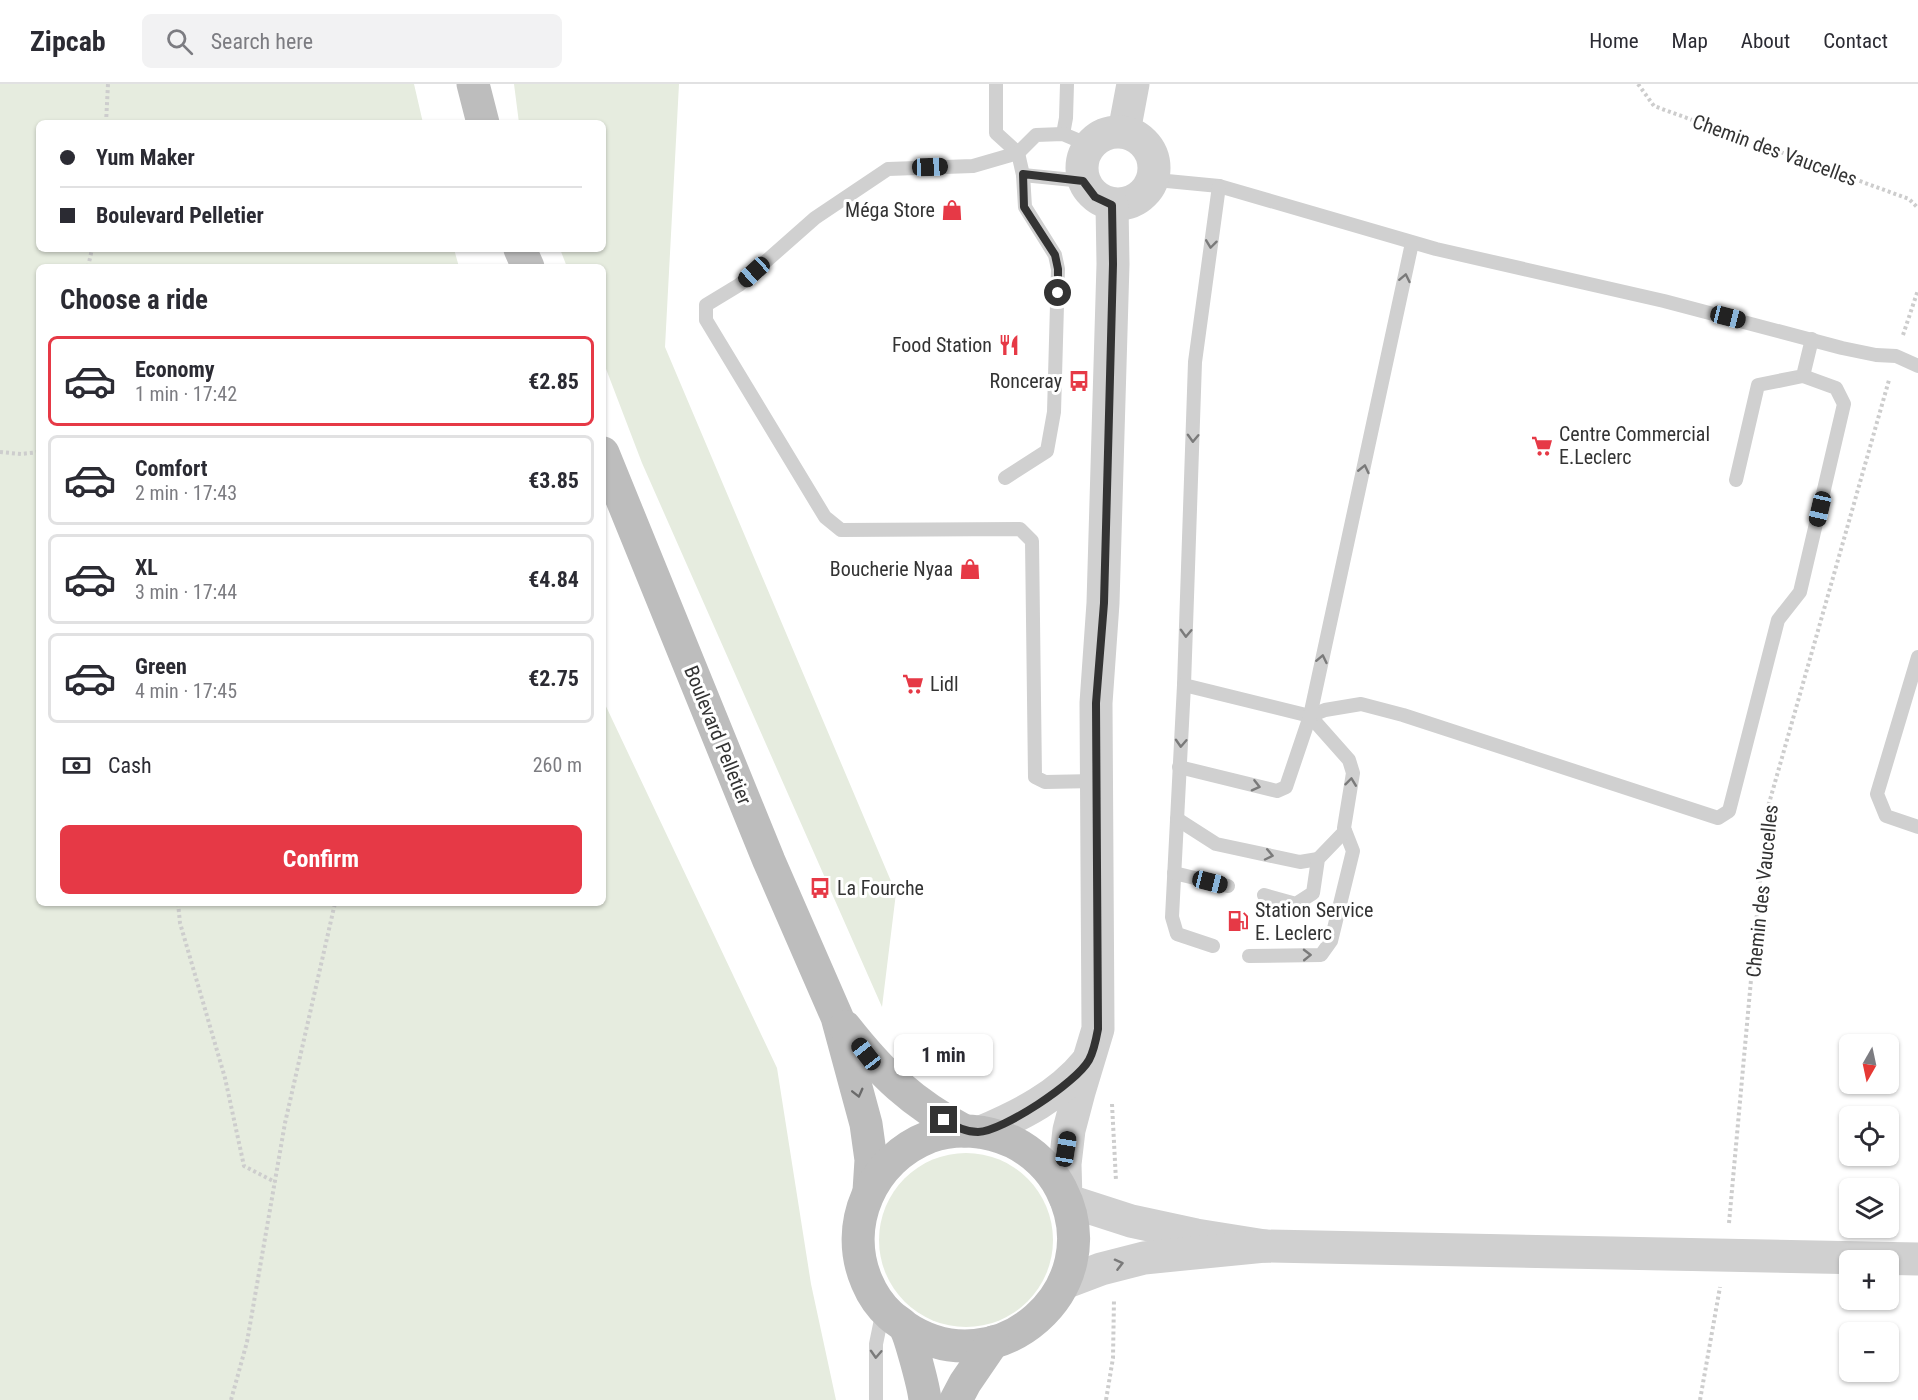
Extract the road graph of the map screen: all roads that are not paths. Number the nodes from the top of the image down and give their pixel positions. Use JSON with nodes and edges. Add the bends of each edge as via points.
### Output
{"nodes":[{"id":1,"x":473,"y":84,"type":"edge"},
{"id":2,"x":996,"y":84,"type":"edge"},
{"id":3,"x":1067,"y":84,"type":"edge"},
{"id":4,"x":1133,"y":84,"type":"edge"},
{"id":5,"x":482,"y":120,"type":"edge"},
{"id":6,"x":1124,"y":132,"type":"junction"},
{"id":7,"x":1076,"y":140,"type":"junction"},
{"id":8,"x":1018,"y":153,"type":"junction"},
{"id":9,"x":1023,"y":174,"type":"junction"},
{"id":10,"x":1154,"y":174,"type":"junction"},
{"id":11,"x":1083,"y":181,"type":"junction"},
{"id":12,"x":1219,"y":186,"type":"junction"},
{"id":13,"x":1112,"y":205,"type":"junction"},
{"id":14,"x":1412,"y":243,"type":"junction"},
{"id":15,"x":1812,"y":339,"type":"junction"},
{"id":16,"x":1918,"y":366,"type":"edge"},
{"id":17,"x":1803,"y":376,"type":"junction"},
{"id":18,"x":606,"y":460,"type":"edge"},
{"id":19,"x":1005,"y":478,"type":"dead end"},
{"id":20,"x":1736,"y":480,"type":"dead end"},
{"id":21,"x":1918,"y":657,"type":"edge"},
{"id":22,"x":1184,"y":685,"type":"junction"},
{"id":23,"x":1310,"y":716,"type":"junction"},
{"id":24,"x":1179,"y":766,"type":"junction"},
{"id":25,"x":1095,"y":781,"type":"junction"},
{"id":26,"x":1177,"y":819,"type":"junction"},
{"id":27,"x":1918,"y":827,"type":"edge"},
{"id":28,"x":1345,"y":831,"type":"junction"},
{"id":29,"x":1318,"y":859,"type":"junction"},
{"id":30,"x":1174,"y":873,"type":"junction"},
{"id":31,"x":1228,"y":886,"type":"dead end"},
{"id":32,"x":1264,"y":896,"type":"dead end"},
{"id":33,"x":1213,"y":946,"type":"dead end"},
{"id":34,"x":1249,"y":956,"type":"dead end"},
{"id":35,"x":837,"y":1017,"type":"junction"},
{"id":36,"x":1089,"y":1061,"type":"junction"},
{"id":37,"x":973,"y":1131,"type":"junction"},
{"id":38,"x":869,"y":1191,"type":"junction"},
{"id":39,"x":1066,"y":1200,"type":"junction"},
{"id":40,"x":1265,"y":1246,"type":"junction"},
{"id":41,"x":1918,"y":1259,"type":"edge"},
{"id":42,"x":1064,"y":1282,"type":"junction"},
{"id":43,"x":894,"y":1318,"type":"junction"},
{"id":44,"x":993,"y":1342,"type":"junction"},
{"id":45,"x":876,"y":1400,"type":"edge"},
{"id":46,"x":925,"y":1400,"type":"edge"},
{"id":47,"x":956,"y":1400,"type":"edge"}],
"edges":[{"from":1,"to":5,"type":"main road"},
{"from":2,"to":8,"type":"lane","via":[[996,133]]},
{"from":3,"to":7,"type":"lane","via":[[1066,118]]},
{"from":4,"to":6,"type":"street"},
{"from":6,"to":7,"type":"street"},
{"from":6,"to":10,"type":"street","via":[[1141,140],[1152,155]]},
{"from":7,"to":8,"type":"lane","via":[[1036,135]]},
{"from":7,"to":11,"type":"street"},
{"from":8,"to":9,"type":"lane"},
{"from":8,"to":25,"type":"lane","via":[[973,166],[888,169],[815,218],[739,285],[706,305],[706,320],[825,517],[841,530],[1020,529],[1032,541],[1035,777],[1045,782]]},
{"from":9,"to":11,"type":"lane"},
{"from":9,"to":19,"type":"lane","via":[[1024,207],[1055,255],[1058,269],[1054,412],[1047,451]]},
{"from":10,"to":12,"type":"lane","via":[[1167,181]]},
{"from":10,"to":13,"type":"street","via":[[1146,191],[1131,203]]},
{"from":11,"to":13,"type":"street","via":[[1095,197]]},
{"from":12,"to":14,"type":"lane"},
{"from":12,"to":22,"type":"lane","one_way":true,"via":[[1195,362]]},
{"from":13,"to":25,"type":"street","via":[[1104,603]]},
{"from":14,"to":15,"type":"lane"},
{"from":23,"to":14,"type":"lane","one_way":true},
{"from":15,"to":16,"type":"lane","via":[[1875,355],[1896,356]]},
{"from":15,"to":17,"type":"lane"},
{"from":17,"to":20,"type":"lane","via":[[1758,385]]},
{"from":17,"to":23,"type":"lane","via":[[1836,388],[1844,404],[1800,592],[1778,620],[1729,811],[1718,818],[1361,704]]},
{"from":18,"to":35,"type":"main road","name":"Boulevard Pelletier","via":[[769,861]]},
{"from":21,"to":27,"type":"lane","via":[[1877,794],[1886,816]]},
{"from":22,"to":23,"type":"lane"},
{"from":22,"to":24,"type":"lane","one_way":true},
{"from":24,"to":23,"type":"lane","one_way":true,"via":[[1277,791],[1286,787]]},
{"from":28,"to":23,"type":"lane","one_way":true,"via":[[1353,773],[1349,760]]},
{"from":24,"to":26,"type":"lane"},
{"from":25,"to":36,"type":"street","via":[[1098,1029]]},
{"from":26,"to":29,"type":"lane","one_way":true,"via":[[1216,844],[1300,862]]},
{"from":26,"to":30,"type":"lane"},
{"from":28,"to":29,"type":"lane"},
{"from":34,"to":28,"type":"lane","one_way":true,"via":[[1321,955],[1332,941],[1353,851]]},
{"from":29,"to":32,"type":"lane","via":[[1313,893],[1296,904]]},
{"from":30,"to":31,"type":"lane"},
{"from":30,"to":33,"type":"lane","via":[[1172,917],[1177,934]]},
{"from":35,"to":37,"type":"main road","name":"Boulevard Pelletier","via":[[889,1079],[927,1109]]},
{"from":35,"to":38,"type":"main road","name":"Boulevard Pelletier","one_way":true,"via":[[866,1124],[871,1160]]},
{"from":36,"to":37,"type":"street","via":[[1043,1101],[1003,1123]]},
{"from":36,"to":39,"type":"street","via":[[1066,1149]]},
{"from":37,"to":38,"type":"main road","via":[[940,1134],[908,1147],[888,1163]]},
{"from":37,"to":39,"type":"main road","via":[[1003,1138],[1030,1152],[1051,1173]]},
{"from":38,"to":43,"type":"main road","via":[[860,1218],[858,1252],[866,1279]]},
{"from":39,"to":40,"type":"street","via":[[1131,1221]]},
{"from":39,"to":42,"type":"main road","via":[[1073,1242]]},
{"from":40,"to":41,"type":"street"},
{"from":42,"to":40,"type":"street","one_way":true,"via":[[1144,1258]]},
{"from":42,"to":44,"type":"main road","via":[[1038,1318],[1017,1333]]},
{"from":43,"to":44,"type":"main road","via":[[929,1340],[966,1346]]},
{"from":43,"to":45,"type":"lane","one_way":true,"via":[[876,1344]]},
{"from":43,"to":46,"type":"main road","via":[[924,1386]]},
{"from":44,"to":47,"type":"main road"}]}
